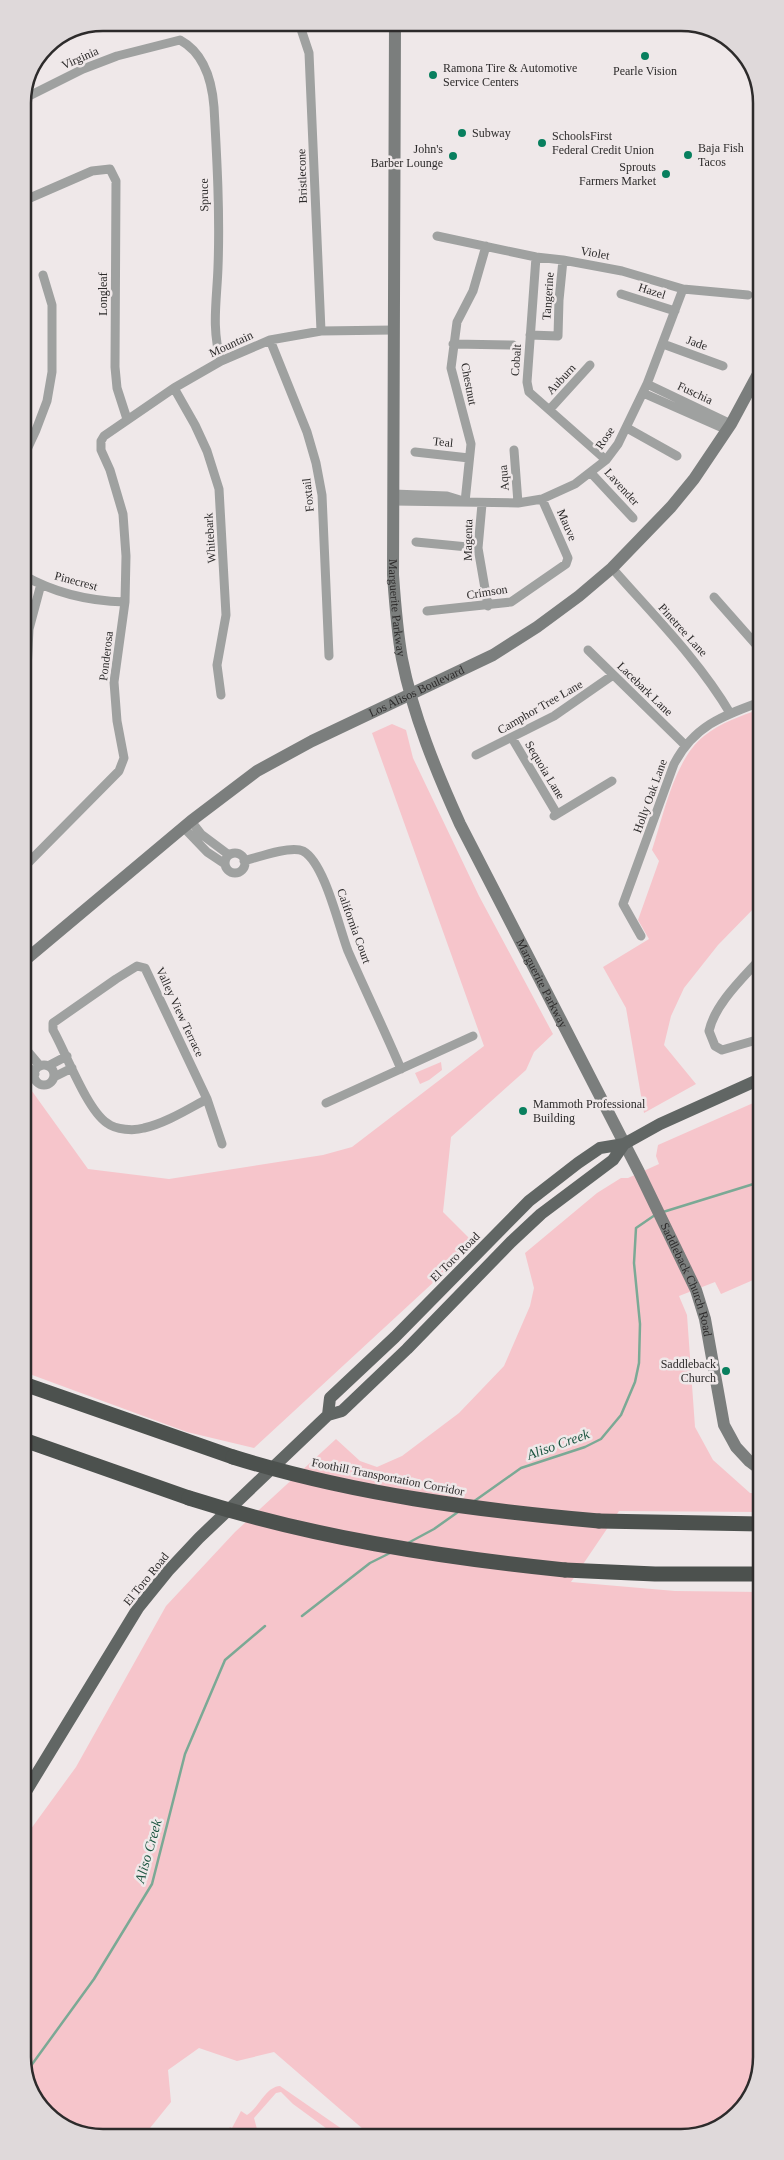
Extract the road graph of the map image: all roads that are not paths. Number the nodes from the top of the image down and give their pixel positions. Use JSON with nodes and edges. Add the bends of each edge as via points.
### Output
{"nodes":[{"id":1,"x":302,"y":31,"type":"edge"},
{"id":2,"x":395,"y":31,"type":"edge"},
{"id":3,"x":180,"y":40,"type":"joint"},
{"id":4,"x":32,"y":95,"type":"edge"},
{"id":5,"x":31,"y":198,"type":"edge"},
{"id":6,"x":437,"y":236,"type":"dead end"},
{"id":7,"x":486,"y":246,"type":"junction"},
{"id":8,"x":536,"y":257,"type":"junction"},
{"id":9,"x":563,"y":260,"type":"junction"},
{"id":10,"x":44,"y":275,"type":"dead end"},
{"id":11,"x":683,"y":289,"type":"junction"},
{"id":12,"x":621,"y":294,"type":"dead end"},
{"id":13,"x":748,"y":295,"type":"dead end"},
{"id":14,"x":675,"y":311,"type":"junction"},
{"id":15,"x":393,"y":330,"type":"junction"},
{"id":16,"x":321,"y":331,"type":"junction"},
{"id":17,"x":530,"y":335,"type":"junction"},
{"id":18,"x":270,"y":340,"type":"junction"},
{"id":19,"x":453,"y":344,"type":"junction"},
{"id":20,"x":663,"y":344,"type":"junction"},
{"id":21,"x":513,"y":345,"type":"dead end"},
{"id":22,"x":221,"y":361,"type":"junction"},
{"id":23,"x":590,"y":365,"type":"dead end"},
{"id":24,"x":723,"y":366,"type":"dead end"},
{"id":25,"x":753,"y":383,"type":"edge"},
{"id":26,"x":174,"y":388,"type":"junction"},
{"id":27,"x":645,"y":388,"type":"junction"},
{"id":28,"x":550,"y":409,"type":"junction"},
{"id":29,"x":127,"y":419,"type":"junction"},
{"id":30,"x":729,"y":427,"type":"junction"},
{"id":31,"x":627,"y":428,"type":"junction"},
{"id":32,"x":31,"y":441,"type":"edge"},
{"id":33,"x":101,"y":441,"type":"joint"},
{"id":34,"x":514,"y":450,"type":"dead end"},
{"id":35,"x":415,"y":452,"type":"dead end"},
{"id":36,"x":677,"y":456,"type":"dead end"},
{"id":37,"x":469,"y":458,"type":"junction"},
{"id":38,"x":606,"y":460,"type":"junction"},
{"id":39,"x":591,"y":472,"type":"junction"},
{"id":40,"x":393,"y":497,"type":"junction"},
{"id":41,"x":542,"y":499,"type":"junction"},
{"id":42,"x":465,"y":502,"type":"junction"},
{"id":43,"x":482,"y":504,"type":"junction"},
{"id":44,"x":518,"y":504,"type":"junction"},
{"id":45,"x":633,"y":518,"type":"dead end"},
{"id":46,"x":416,"y":542,"type":"dead end"},
{"id":47,"x":478,"y":548,"type":"junction"},
{"id":48,"x":567,"y":561,"type":"joint"},
{"id":49,"x":612,"y":568,"type":"junction"},
{"id":50,"x":31,"y":579,"type":"edge"},
{"id":51,"x":41,"y":584,"type":"junction"},
{"id":52,"x":714,"y":597,"type":"dead end"},
{"id":53,"x":125,"y":602,"type":"junction"},
{"id":54,"x":488,"y":606,"type":"junction"},
{"id":55,"x":426,"y":611,"type":"dead end"},
{"id":56,"x":31,"y":619,"type":"edge"},
{"id":57,"x":753,"y":640,"type":"edge"},
{"id":58,"x":588,"y":650,"type":"dead end"},
{"id":59,"x":329,"y":656,"type":"dead end"},
{"id":60,"x":613,"y":675,"type":"junction"},
{"id":61,"x":221,"y":695,"type":"dead end"},
{"id":62,"x":411,"y":695,"type":"junction"},
{"id":63,"x":753,"y":705,"type":"edge"},
{"id":64,"x":730,"y":713,"type":"junction"},
{"id":65,"x":512,"y":738,"type":"junction"},
{"id":66,"x":685,"y":745,"type":"junction"},
{"id":67,"x":476,"y":755,"type":"dead end"},
{"id":68,"x":612,"y":781,"type":"dead end"},
{"id":69,"x":188,"y":825,"type":"junction"},
{"id":70,"x":229,"y":855,"type":"junction"},
{"id":71,"x":31,"y":860,"type":"edge"},
{"id":72,"x":244,"y":861,"type":"junction"},
{"id":73,"x":225,"y":864,"type":"junction"},
{"id":74,"x":641,"y":936,"type":"dead end"},
{"id":75,"x":31,"y":955,"type":"edge"},
{"id":76,"x":753,"y":967,"type":"edge"},
{"id":77,"x":473,"y":1036,"type":"dead end"},
{"id":78,"x":753,"y":1041,"type":"edge"},
{"id":79,"x":31,"y":1056,"type":"edge"},
{"id":80,"x":66,"y":1056,"type":"junction"},
{"id":81,"x":31,"y":1065,"type":"edge"},
{"id":82,"x":72,"y":1068,"type":"junction"},
{"id":83,"x":41,"y":1069,"type":"junction"},
{"id":84,"x":401,"y":1069,"type":"junction"},
{"id":85,"x":54,"y":1077,"type":"junction"},
{"id":86,"x":753,"y":1082,"type":"edge"},
{"id":87,"x":207,"y":1099,"type":"junction"},
{"id":88,"x":326,"y":1103,"type":"dead end"},
{"id":89,"x":222,"y":1144,"type":"dead end"},
{"id":90,"x":624,"y":1144,"type":"junction"},
{"id":91,"x":31,"y":1386,"type":"edge"},
{"id":92,"x":328,"y":1415,"type":"junction"},
{"id":93,"x":31,"y":1442,"type":"edge"},
{"id":94,"x":753,"y":1464,"type":"edge"},
{"id":95,"x":753,"y":1524,"type":"edge"},
{"id":96,"x":753,"y":1574,"type":"edge"},
{"id":97,"x":31,"y":1782,"type":"edge"}],
"edges":[{"from":1,"to":16,"type":"street","name":"Bristlecone","via":[[309,53]]},
{"from":2,"to":15,"type":"main road","name":"Marguerite Parkway"},
{"from":3,"to":4,"type":"street","name":"Virginia","via":[[116,56]]},
{"from":3,"to":22,"type":"street","name":"Spruce","via":[[190,45],[198,55],[213,92],[218,267],[215,333]]},
{"from":5,"to":29,"type":"street","name":"Longleaf","via":[[92,171],[110,169],[116,182],[115,367],[117,388]]},
{"from":6,"to":7,"type":"street","name":"Violet"},
{"from":7,"to":8,"type":"street","name":"Violet"},
{"from":7,"to":19,"type":"street","name":"Chestnut","via":[[473,291],[457,322]]},
{"from":8,"to":9,"type":"street","name":"Violet"},
{"from":8,"to":17,"type":"street","name":"Cobalt"},
{"from":9,"to":11,"type":"street","name":"Violet","via":[[622,271]]},
{"from":9,"to":17,"type":"street","name":"Tangerine","via":[[558,336]]},
{"from":10,"to":32,"type":"street","via":[[52,305],[52,372],[47,401]]},
{"from":11,"to":13,"type":"street","name":"Violet"},
{"from":11,"to":14,"type":"street","name":"Rose"},
{"from":12,"to":14,"type":"street","name":"Hazel"},
{"from":14,"to":20,"type":"street","name":"Rose"},
{"from":15,"to":16,"type":"street","name":"Mountain"},
{"from":15,"to":40,"type":"main road","name":"Marguerite Parkway"},
{"from":16,"to":18,"type":"street","name":"Mountain"},
{"from":17,"to":28,"type":"street","name":"Cobalt","via":[[529,392]]},
{"from":18,"to":22,"type":"street","name":"Mountain"},
{"from":18,"to":59,"type":"street","name":"Foxtail","via":[[307,432],[322,495]]},
{"from":19,"to":21,"type":"street"},
{"from":19,"to":37,"type":"street","name":"Chestnut","via":[[451,368],[471,444]]},
{"from":20,"to":24,"type":"street","name":"Jade"},
{"from":20,"to":27,"type":"street","name":"Rose"},
{"from":22,"to":26,"type":"street","name":"Mountain"},
{"from":23,"to":28,"type":"street","name":"Auburn"},
{"from":25,"to":30,"type":"main road","name":"Los Alisos Boulevard"},
{"from":26,"to":29,"type":"street","name":"Mountain"},
{"from":26,"to":61,"type":"street","name":"Whitebark","via":[[207,451],[219,489],[226,615],[217,665]]},
{"from":27,"to":30,"type":"street","name":"Fuschia"},
{"from":27,"to":31,"type":"street","name":"Rose"},
{"from":28,"to":38,"type":"street","name":"Cobalt"},
{"from":29,"to":33,"type":"street","name":"Mountain","via":[[110,430]]},
{"from":30,"to":49,"type":"main road","name":"Los Alisos Boulevard","via":[[671,507]]},
{"from":31,"to":36,"type":"street"},
{"from":31,"to":38,"type":"street","name":"Rose"},
{"from":33,"to":53,"type":"street","name":"Ponderosa","via":[[101,450],[124,514]]},
{"from":34,"to":44,"type":"street","name":"Aqua"},
{"from":35,"to":37,"type":"street","name":"Teal"},
{"from":37,"to":42,"type":"street","name":"Chestnut"},
{"from":38,"to":39,"type":"street","name":"Rose"},
{"from":39,"to":41,"type":"street","name":"Rose","via":[[575,484]]},
{"from":39,"to":45,"type":"street","name":"Lavender"},
{"from":40,"to":42,"type":"street","name":"Rose","via":[[447,496]]},
{"from":40,"to":62,"type":"main road","name":"Marguerite Parkway","via":[[397,622]]},
{"from":41,"to":44,"type":"street","name":"Rose"},
{"from":41,"to":48,"type":"street","name":"Mauve"},
{"from":42,"to":43,"type":"street","name":"Rose"},
{"from":43,"to":44,"type":"street","name":"Rose"},
{"from":43,"to":47,"type":"street","name":"Magenta"},
{"from":46,"to":47,"type":"street"},
{"from":47,"to":54,"type":"street","name":"Magenta"},
{"from":48,"to":54,"type":"street","name":"Crimson","via":[[518,598]]},
{"from":49,"to":62,"type":"main road","name":"Los Alisos Boulevard","via":[[537,627],[493,654]]},
{"from":49,"to":64,"type":"street","name":"Pinetree Lane","via":[[696,662]]},
{"from":50,"to":51,"type":"street","name":"Pinecrest"},
{"from":51,"to":53,"type":"street","name":"Pinecrest","via":[[78,597]]},
{"from":51,"to":56,"type":"street"},
{"from":52,"to":57,"type":"street"},
{"from":53,"to":71,"type":"street","name":"Ponderosa","via":[[114,682],[124,758],[119,772]]},
{"from":54,"to":55,"type":"street","name":"Crimson"},
{"from":58,"to":60,"type":"street","name":"Lacebark Lane"},
{"from":60,"to":65,"type":"street","name":"Camphor Tree Lane","via":[[554,716]]},
{"from":60,"to":66,"type":"street","name":"Lacebark Lane"},
{"from":62,"to":69,"type":"main road","name":"Los Alisos Boulevard","via":[[312,741],[257,771]]},
{"from":62,"to":90,"type":"main road","name":"Marguerite Parkway","via":[[460,824]]},
{"from":63,"to":64,"type":"street","name":"Holly Oak Lane"},
{"from":64,"to":66,"type":"street","name":"Holly Oak Lane","via":[[702,728]]},
{"from":65,"to":67,"type":"street","name":"Camphor Tree Lane"},
{"from":65,"to":68,"type":"street","name":"Sequoia Lane","via":[[556,815]]},
{"from":66,"to":74,"type":"street","name":"Holly Oak Lane","via":[[674,764],[624,900],[624,910]]},
{"from":69,"to":70,"type":"street"},
{"from":69,"to":73,"type":"street","name":"California Court","via":[[207,852]]},
{"from":69,"to":75,"type":"main road","name":"Los Alisos Boulevard"},
{"from":70,"to":72,"type":"street","via":[[238,854]]},
{"from":70,"to":73,"type":"street"},
{"from":72,"to":73,"type":"street","name":"California Court","via":[[244,868],[235,873],[229,871]]},
{"from":72,"to":84,"type":"street","name":"California Court","via":[[291,849],[302,851],[311,858],[328,891],[348,950]]},
{"from":76,"to":78,"type":"street","via":[[730,994],[709,1031],[715,1046],[722,1050]]},
{"from":77,"to":84,"type":"street"},
{"from":79,"to":83,"type":"street"},
{"from":80,"to":82,"type":"street","name":"Valley View Terrace"},
{"from":80,"to":83,"type":"street"},
{"from":80,"to":87,"type":"street","name":"Valley View Terrace","via":[[52,1028],[54,1021],[116,979],[142,966],[148,972]]},
{"from":81,"to":83,"type":"street"},
{"from":82,"to":85,"type":"street"},
{"from":82,"to":87,"type":"street","name":"Valley View Terrace","via":[[101,1118],[105,1123],[120,1128],[153,1126]]},
{"from":83,"to":85,"type":"street","via":[[53,1070]]},
{"from":83,"to":85,"type":"street","via":[[36,1080],[42,1084],[51,1082]]},
{"from":84,"to":88,"type":"street"},
{"from":86,"to":90,"type":"main road","name":"El Toro Road"},
{"from":87,"to":89,"type":"street","name":"Valley View Terrace"},
{"from":90,"to":92,"type":"main road","name":"El Toro Road","via":[[612,1160],[541,1214],[511,1242],[342,1411]]},
{"from":90,"to":92,"type":"main road","name":"El Toro Road","via":[[600,1148],[529,1201],[330,1398]]},
{"from":90,"to":94,"type":"main road","name":"Saddleback Church Road","via":[[696,1290],[705,1319],[724,1425],[736,1448]]},
{"from":91,"to":95,"type":"highway","name":"Foothill Transportation Corridor","bridge":true,"via":[[233,1457],[346,1486],[510,1513],[599,1521]]},
{"from":92,"to":97,"type":"main road","name":"El Toro Road","via":[[199,1538],[138,1608]]},
{"from":93,"to":96,"type":"highway","bridge":true,"via":[[189,1498],[263,1519],[380,1545],[565,1570]]}]}
